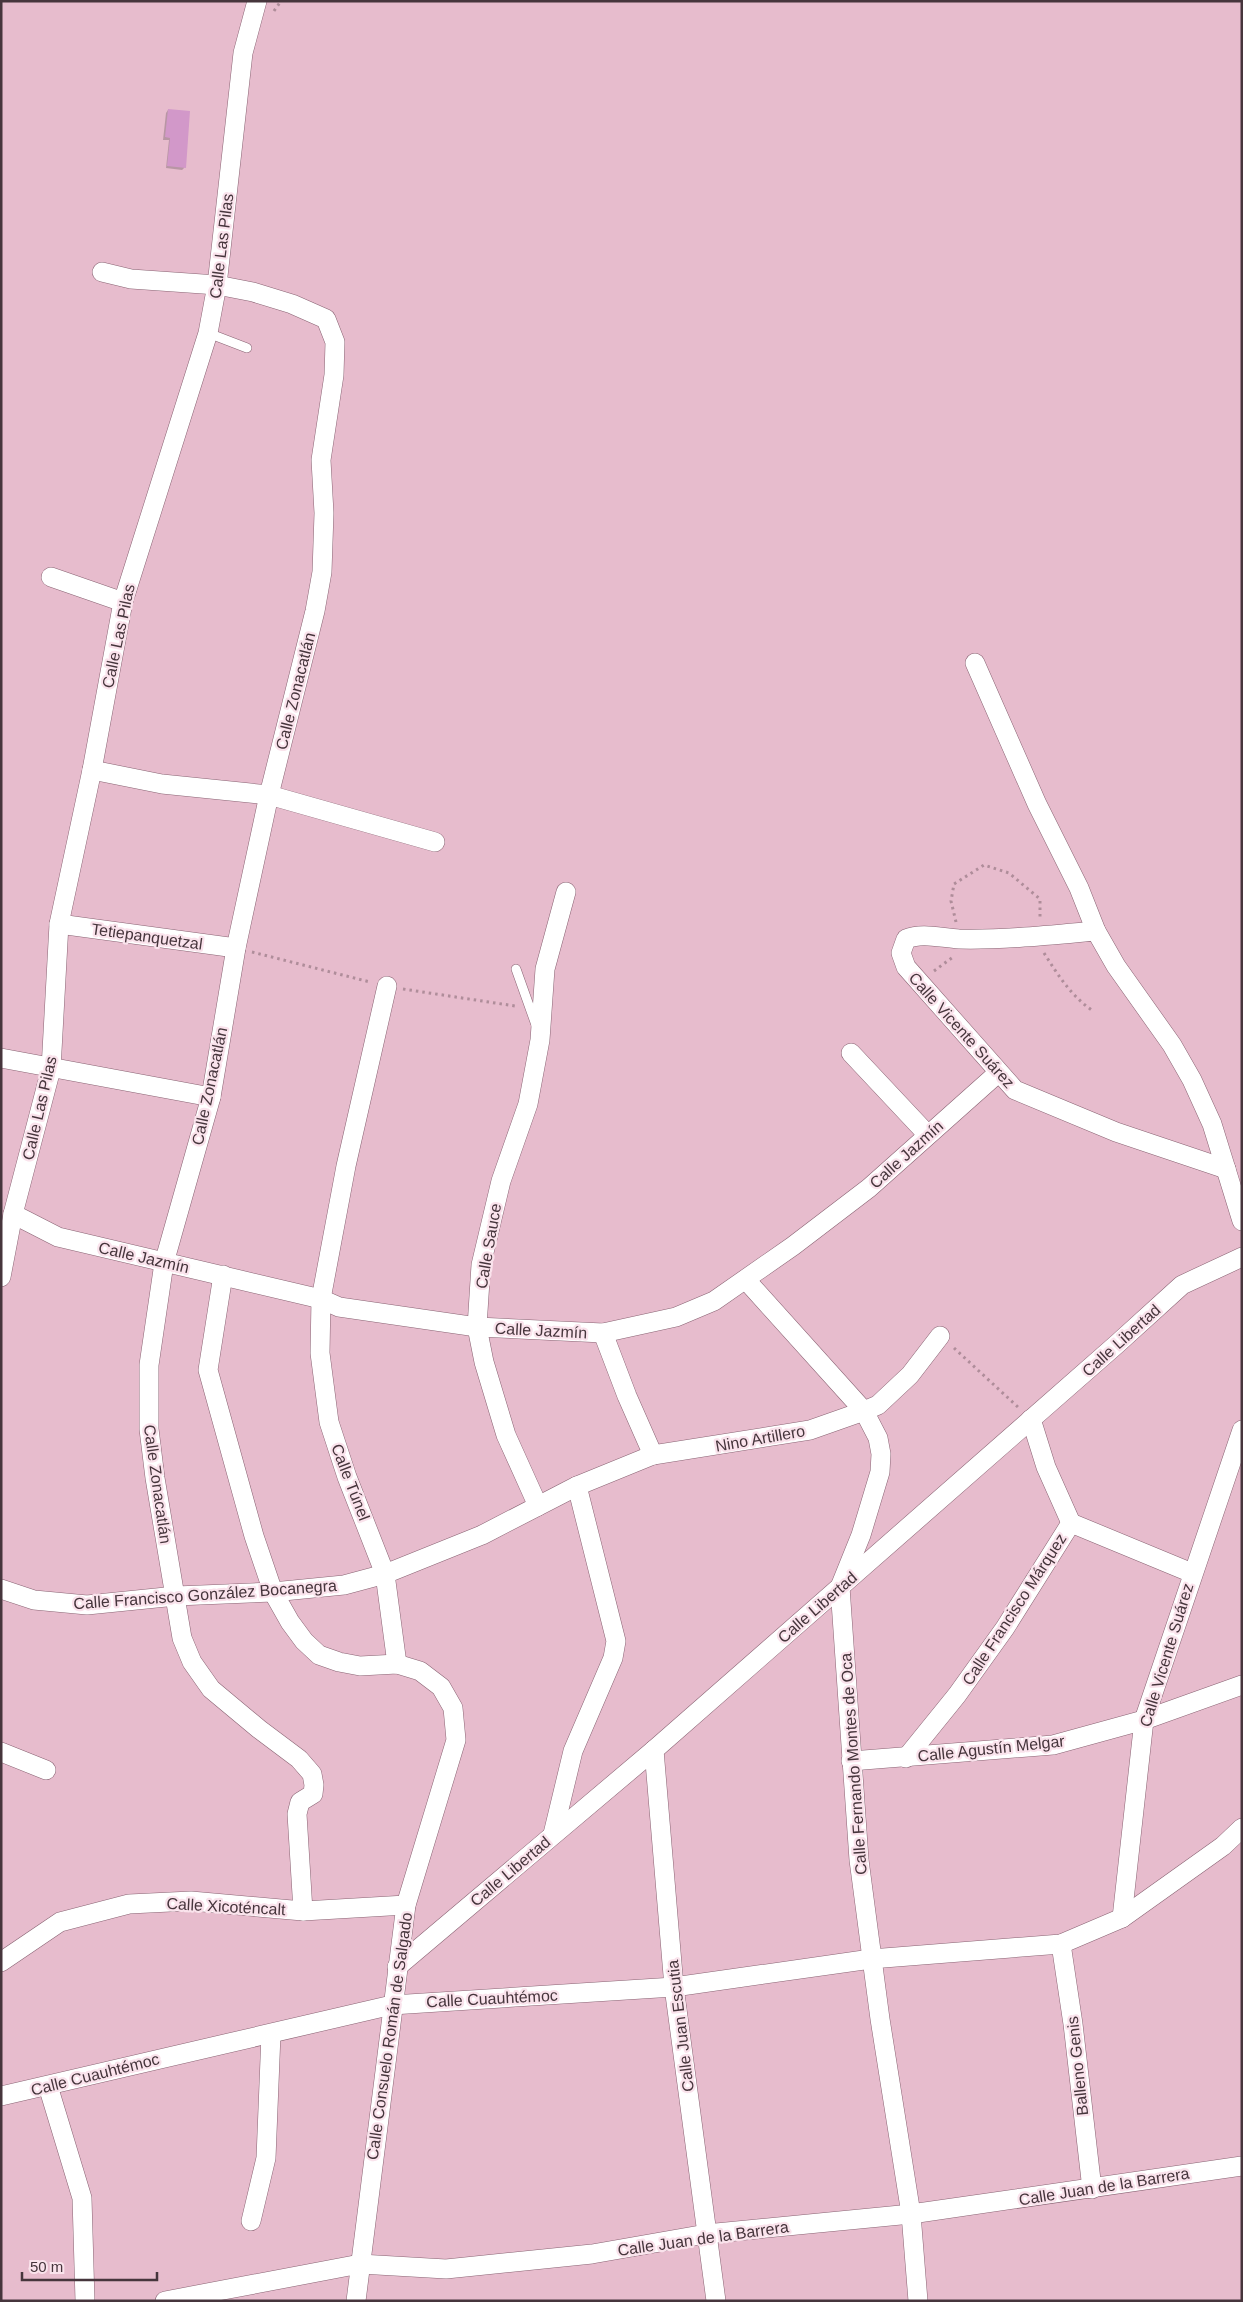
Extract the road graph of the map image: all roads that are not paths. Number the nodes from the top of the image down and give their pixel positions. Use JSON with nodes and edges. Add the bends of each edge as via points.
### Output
{"nodes":[{"id":1,"x":257,"y":1,"type":"edge"},
{"id":2,"x":102,"y":272,"type":"dead end"},
{"id":3,"x":217,"y":285,"type":"junction"},
{"id":4,"x":208,"y":333,"type":"junction"},
{"id":5,"x":247,"y":348,"type":"dead end"},
{"id":6,"x":51,"y":578,"type":"dead end"},
{"id":7,"x":123,"y":602,"type":"junction"},
{"id":8,"x":975,"y":663,"type":"dead end"},
{"id":9,"x":92,"y":770,"type":"junction"},
{"id":10,"x":269,"y":795,"type":"junction"},
{"id":11,"x":435,"y":842,"type":"dead end"},
{"id":12,"x":566,"y":892,"type":"dead end"},
{"id":13,"x":59,"y":924,"type":"junction"},
{"id":14,"x":1096,"y":931,"type":"junction"},
{"id":15,"x":236,"y":948,"type":"junction"},
{"id":16,"x":516,"y":969,"type":"dead end"},
{"id":17,"x":387,"y":986,"type":"dead end"},
{"id":18,"x":540,"y":1040,"type":"junction"},
{"id":19,"x":851,"y":1053,"type":"dead end"},
{"id":20,"x":1,"y":1058,"type":"edge"},
{"id":21,"x":51,"y":1069,"type":"junction"},
{"id":22,"x":998,"y":1073,"type":"junction"},
{"id":23,"x":211,"y":1097,"type":"junction"},
{"id":24,"x":927,"y":1134,"type":"junction"},
{"id":25,"x":1227,"y":1174,"type":"junction"},
{"id":26,"x":13,"y":1214,"type":"junction"},
{"id":27,"x":1242,"y":1221,"type":"edge"},
{"id":28,"x":1242,"y":1258,"type":"edge"},
{"id":29,"x":164,"y":1263,"type":"junction"},
{"id":30,"x":223,"y":1275,"type":"junction"},
{"id":31,"x":1,"y":1277,"type":"edge"},
{"id":32,"x":746,"y":1280,"type":"junction"},
{"id":33,"x":321,"y":1299,"type":"junction"},
{"id":34,"x":477,"y":1327,"type":"junction"},
{"id":35,"x":604,"y":1333,"type":"junction"},
{"id":36,"x":940,"y":1336,"type":"road end"},
{"id":37,"x":864,"y":1411,"type":"junction"},
{"id":38,"x":1031,"y":1419,"type":"junction"},
{"id":39,"x":1242,"y":1430,"type":"edge"},
{"id":40,"x":653,"y":1455,"type":"junction"},
{"id":41,"x":1234,"y":1470,"type":"edge"},
{"id":42,"x":577,"y":1486,"type":"junction"},
{"id":43,"x":538,"y":1506,"type":"junction"},
{"id":44,"x":1071,"y":1523,"type":"junction"},
{"id":45,"x":1192,"y":1573,"type":"junction"},
{"id":46,"x":386,"y":1574,"type":"junction"},
{"id":47,"x":840,"y":1587,"type":"junction"},
{"id":48,"x":1,"y":1589,"type":"edge"},
{"id":49,"x":273,"y":1592,"type":"junction"},
{"id":50,"x":176,"y":1596,"type":"junction"},
{"id":51,"x":397,"y":1664,"type":"junction"},
{"id":52,"x":1242,"y":1684,"type":"edge"},
{"id":53,"x":1144,"y":1720,"type":"junction"},
{"id":54,"x":654,"y":1750,"type":"junction"},
{"id":55,"x":1,"y":1752,"type":"edge"},
{"id":56,"x":906,"y":1758,"type":"junction"},
{"id":57,"x":851,"y":1761,"type":"junction"},
{"id":58,"x":46,"y":1770,"type":"dead end"},
{"id":59,"x":1242,"y":1828,"type":"edge"},
{"id":60,"x":553,"y":1834,"type":"junction"},
{"id":61,"x":406,"y":1905,"type":"junction"},
{"id":62,"x":303,"y":1911,"type":"junction"},
{"id":63,"x":1122,"y":1918,"type":"junction"},
{"id":64,"x":1061,"y":1944,"type":"junction"},
{"id":65,"x":871,"y":1959,"type":"junction"},
{"id":66,"x":1,"y":1962,"type":"edge"},
{"id":67,"x":397,"y":1967,"type":"junction"},
{"id":68,"x":674,"y":1987,"type":"junction"},
{"id":69,"x":392,"y":2004,"type":"junction"},
{"id":70,"x":271,"y":2034,"type":"junction"},
{"id":71,"x":48,"y":2086,"type":"junction"},
{"id":72,"x":1,"y":2096,"type":"edge"},
{"id":73,"x":1242,"y":2166,"type":"edge"},
{"id":74,"x":1092,"y":2189,"type":"junction"},
{"id":75,"x":911,"y":2214,"type":"junction"},
{"id":76,"x":251,"y":2221,"type":"dead end"},
{"id":77,"x":706,"y":2234,"type":"junction"},
{"id":78,"x":360,"y":2264,"type":"junction"},
{"id":79,"x":85,"y":2301,"type":"edge"},
{"id":80,"x":165,"y":2301,"type":"edge"},
{"id":81,"x":356,"y":2301,"type":"edge"},
{"id":82,"x":716,"y":2301,"type":"edge"},
{"id":83,"x":918,"y":2301,"type":"edge"}],
"edges":[{"from":1,"to":3,"type":"street","name":"Calle Las Pilas","via":[[243,52]]},
{"from":2,"to":3,"type":"street","name":"Calle Zonacatlán","via":[[131,279]]},
{"from":3,"to":4,"type":"street","name":"Calle Las Pilas"},
{"from":3,"to":10,"type":"street","name":"Calle Zonacatlán","via":[[292,304],[326,319],[335,342],[334,375],[321,460],[324,514],[322,572]]},
{"from":4,"to":5,"type":"lane"},
{"from":4,"to":7,"type":"street","name":"Calle Las Pilas"},
{"from":6,"to":7,"type":"street"},
{"from":7,"to":9,"type":"street","name":"Calle Las Pilas"},
{"from":8,"to":14,"type":"street"},
{"from":9,"to":10,"type":"street","via":[[162,784]]},
{"from":9,"to":13,"type":"street","name":"Calle Las Pilas"},
{"from":10,"to":11,"type":"street"},
{"from":10,"to":15,"type":"street","name":"Calle Zonacatlán"},
{"from":12,"to":18,"type":"street","name":"Calle Sauce","via":[[545,969]]},
{"from":13,"to":15,"type":"street","name":"Tetiepanquetzal"},
{"from":13,"to":21,"type":"street","name":"Calle Las Pilas"},
{"from":14,"to":22,"type":"street","name":"Calle Vicente Suárez","via":[[959,939],[916,935],[906,939],[901,952],[906,967]]},
{"from":14,"to":25,"type":"street","via":[[1116,966],[1172,1044],[1192,1080],[1212,1124]]},
{"from":15,"to":23,"type":"street","name":"Calle Zonacatlán"},
{"from":16,"to":18,"type":"lane"},
{"from":17,"to":33,"type":"street","name":"Calle Túnel","via":[[346,1166]]},
{"from":18,"to":34,"type":"street","name":"Calle Sauce","via":[[528,1104],[501,1180],[481,1265]]},
{"from":19,"to":24,"type":"street"},
{"from":20,"to":21,"type":"street"},
{"from":21,"to":23,"type":"street"},
{"from":21,"to":26,"type":"street","name":"Calle Las Pilas"},
{"from":22,"to":24,"type":"street","name":"Calle Jazmín"},
{"from":22,"to":25,"type":"street","name":"Calle Vicente Suárez","via":[[1015,1090]]},
{"from":23,"to":29,"type":"street","name":"Calle Zonacatlán"},
{"from":24,"to":32,"type":"street","name":"Calle Jazmín","via":[[869,1188]]},
{"from":25,"to":27,"type":"street"},
{"from":26,"to":29,"type":"street","name":"Calle Jazmín","via":[[58,1237]]},
{"from":26,"to":31,"type":"street","name":"Calle Las Pilas"},
{"from":28,"to":38,"type":"street","name":"Calle Libertad","via":[[1182,1285]]},
{"from":29,"to":30,"type":"street","name":"Calle Jazmín"},
{"from":29,"to":50,"type":"street","name":"Calle Zonacatlán","via":[[149,1365],[149,1429],[156,1488]]},
{"from":30,"to":33,"type":"street","name":"Calle Jazmín"},
{"from":30,"to":49,"type":"street","name":"Calle Consuelo Román de Salgado","via":[[208,1370]]},
{"from":32,"to":35,"type":"street","name":"Calle Jazmín","via":[[714,1301],[676,1317]]},
{"from":32,"to":37,"type":"street","name":"Calle Fernando Montes de Oca"},
{"from":33,"to":34,"type":"street","name":"Calle Jazmín","via":[[339,1307]]},
{"from":33,"to":46,"type":"street","name":"Calle Túnel","via":[[320,1353],[329,1422]]},
{"from":34,"to":35,"type":"street","name":"Calle Jazmín"},
{"from":34,"to":43,"type":"street","name":"Calle Sauce","via":[[506,1435]]},
{"from":35,"to":40,"type":"street","via":[[626,1396]]},
{"from":36,"to":37,"type":"street","name":"Nino Artillero","via":[[910,1375],[878,1405]]},
{"from":37,"to":40,"type":"street","name":"Nino Artillero","via":[[810,1430]]},
{"from":37,"to":47,"type":"street","name":"Calle Fernando Montes de Oca","via":[[878,1438],[880,1472],[861,1535]]},
{"from":38,"to":44,"type":"street","name":"Calle Francisco Márquez","via":[[1046,1467]]},
{"from":38,"to":47,"type":"street","name":"Calle Libertad"},
{"from":39,"to":41,"type":"street","name":"Calle Vicente Suárez"},
{"from":40,"to":42,"type":"street","name":"Calle Francisco González Bocanegra"},
{"from":41,"to":45,"type":"street","name":"Calle Vicente Suárez"},
{"from":42,"to":43,"type":"street","name":"Calle Francisco González Bocanegra"},
{"from":42,"to":60,"type":"street","via":[[616,1640],[613,1658],[573,1751]]},
{"from":43,"to":46,"type":"street","name":"Calle Francisco González Bocanegra","via":[[482,1535]]},
{"from":44,"to":45,"type":"street"},
{"from":44,"to":56,"type":"street","name":"Calle Francisco Márquez","via":[[1005,1628]]},
{"from":45,"to":53,"type":"street","name":"Calle Vicente Suárez"},
{"from":46,"to":49,"type":"street","name":"Calle Francisco González Bocanegra","via":[[344,1585]]},
{"from":46,"to":51,"type":"street","name":"Calle Túnel"},
{"from":47,"to":54,"type":"street","name":"Calle Libertad"},
{"from":47,"to":57,"type":"street","name":"Calle Fernando Montes de Oca"},
{"from":48,"to":50,"type":"street","name":"Calle Francisco González Bocanegra","via":[[34,1600],[87,1605]]},
{"from":49,"to":50,"type":"street","name":"Calle Francisco González Bocanegra"},
{"from":49,"to":51,"type":"street","name":"Calle Consuelo Román de Salgado","via":[[290,1622],[319,1655],[360,1666]]},
{"from":50,"to":62,"type":"street","name":"Calle Zonacatlán","via":[[182,1638],[192,1662],[211,1688],[299,1758],[312,1774],[313,1794],[300,1802],[297,1814]]},
{"from":51,"to":61,"type":"street","name":"Calle Consuelo Román de Salgado","via":[[420,1671],[441,1687],[453,1708],[456,1740]]},
{"from":52,"to":53,"type":"street","name":"Calle Agustín Melgar"},
{"from":53,"to":56,"type":"street","name":"Calle Agustín Melgar","via":[[1053,1745]]},
{"from":53,"to":63,"type":"street","name":"Calle Vicente Suárez"},
{"from":54,"to":60,"type":"street","name":"Calle Libertad"},
{"from":54,"to":68,"type":"street","name":"Calle Juan Escutia"},
{"from":55,"to":58,"type":"street"},
{"from":56,"to":57,"type":"street","name":"Calle Agustín Melgar"},
{"from":57,"to":65,"type":"street","name":"Calle Fernando Montes de Oca"},
{"from":59,"to":63,"type":"street","name":"Calle Cuauhtémoc"},
{"from":60,"to":67,"type":"street","name":"Calle Libertad"},
{"from":61,"to":62,"type":"street","name":"Calle Xicoténcalt"},
{"from":61,"to":67,"type":"street","name":"Calle Consuelo Román de Salgado"},
{"from":62,"to":66,"type":"street","name":"Calle Xicoténcalt","via":[[191,1901],[129,1904],[60,1922]]},
{"from":63,"to":64,"type":"street","name":"Calle Cuauhtémoc"},
{"from":64,"to":65,"type":"street","name":"Calle Cuauhtémoc"},
{"from":64,"to":74,"type":"street","name":"Balleno Genis"},
{"from":65,"to":68,"type":"street","name":"Calle Cuauhtémoc"},
{"from":65,"to":75,"type":"street","name":"Calle Fernando Montes de Oca"},
{"from":67,"to":69,"type":"street","name":"Calle Consuelo Román de Salgado"},
{"from":68,"to":69,"type":"street","name":"Calle Cuauhtémoc"},
{"from":68,"to":77,"type":"street","name":"Calle Juan Escutia"},
{"from":69,"to":70,"type":"street","name":"Calle Cuauhtémoc"},
{"from":69,"to":78,"type":"street","name":"Calle Consuelo Román de Salgado"},
{"from":70,"to":71,"type":"street","name":"Calle Cuauhtémoc"},
{"from":70,"to":76,"type":"street","via":[[266,2158]]},
{"from":71,"to":72,"type":"street","name":"Calle Cuauhtémoc"},
{"from":71,"to":79,"type":"street","via":[[82,2198]]},
{"from":73,"to":74,"type":"street","name":"Calle Juan de la Barrera"},
{"from":74,"to":75,"type":"street","name":"Calle Juan de la Barrera"},
{"from":75,"to":77,"type":"street","name":"Calle Juan de la Barrera"},
{"from":75,"to":83,"type":"street","name":"Calle Fernando Montes de Oca"},
{"from":77,"to":78,"type":"street","name":"Calle Juan de la Barrera","via":[[592,2254],[446,2269]]},
{"from":77,"to":82,"type":"street","name":"Calle Juan Escutia"},
{"from":78,"to":80,"type":"street","name":"Calle Juan de la Barrera"},
{"from":78,"to":81,"type":"street","name":"Calle Consuelo Román de Salgado"}]}
